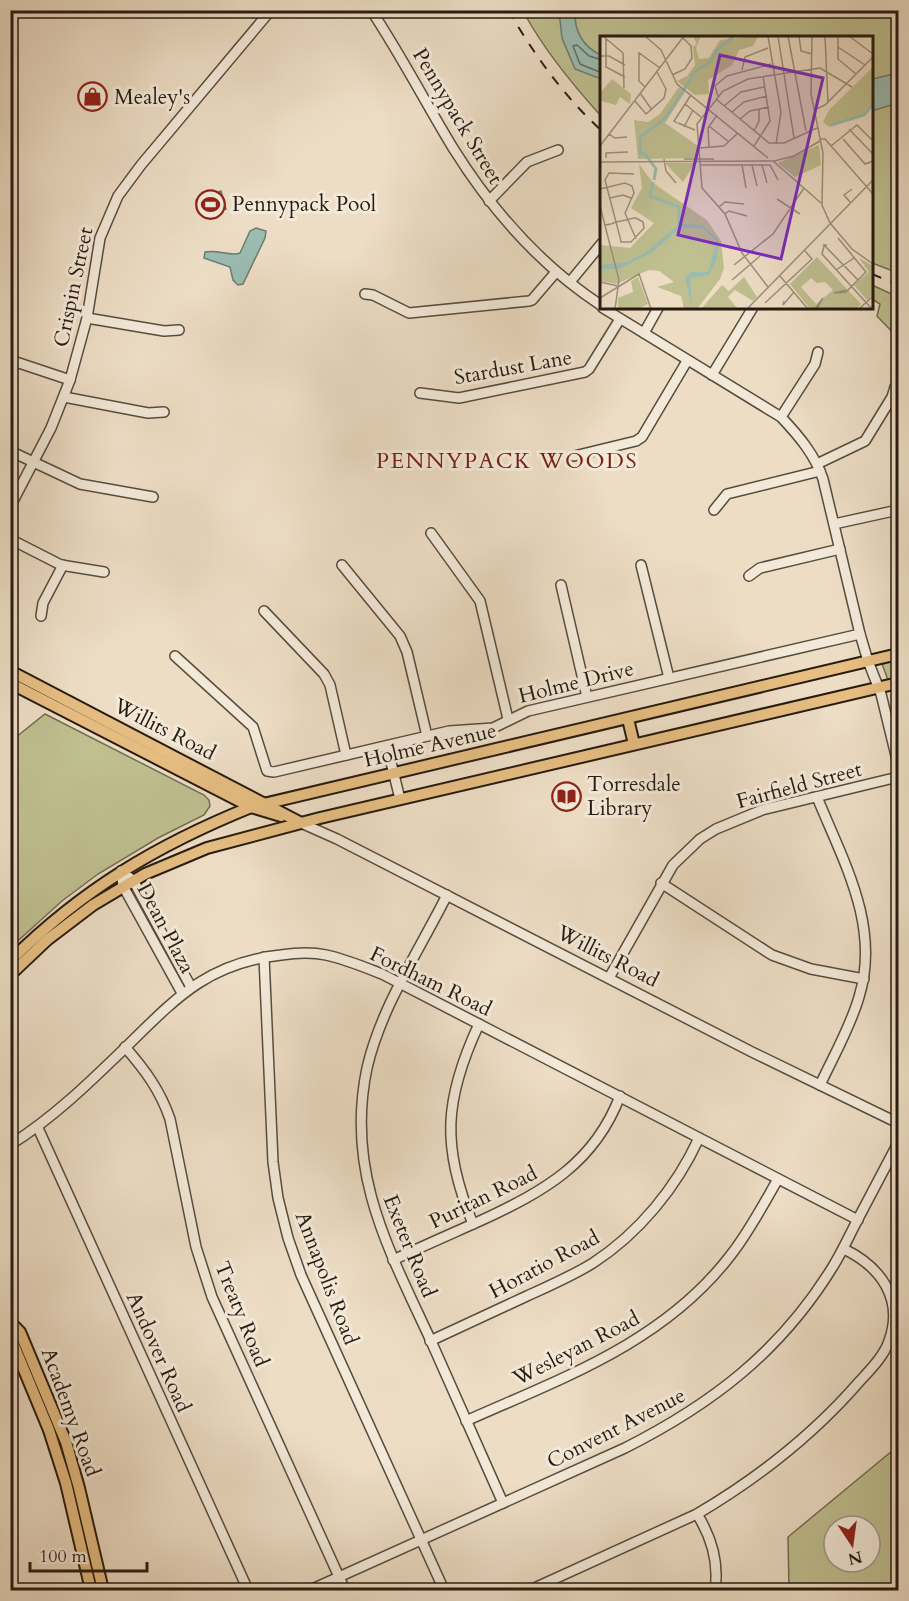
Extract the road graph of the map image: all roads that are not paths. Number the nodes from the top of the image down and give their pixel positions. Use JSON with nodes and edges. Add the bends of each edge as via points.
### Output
{"nodes":[{"id":1,"x":271,"y":10,"type":"edge"},
{"id":2,"x":371,"y":10,"type":"edge"},
{"id":3,"x":558,"y":150,"type":"dead end"},
{"id":4,"x":489,"y":201,"type":"junction"},
{"id":5,"x":600,"y":245,"type":"edge"},
{"id":6,"x":556,"y":272,"type":"junction"},
{"id":7,"x":570,"y":282,"type":"junction"},
{"id":8,"x":364,"y":294,"type":"dead end"},
{"id":9,"x":600,"y":305,"type":"edge"},
{"id":10,"x":605,"y":309,"type":"edge"},
{"id":11,"x":657,"y":309,"type":"edge"},
{"id":12,"x":752,"y":309,"type":"dead end"},
{"id":13,"x":87,"y":318,"type":"junction"},
{"id":14,"x":620,"y":319,"type":"junction"},
{"id":15,"x":178,"y":330,"type":"dead end"},
{"id":16,"x":644,"y":333,"type":"junction"},
{"id":17,"x":818,"y":352,"type":"dead end"},
{"id":18,"x":10,"y":360,"type":"edge"},
{"id":19,"x":687,"y":361,"type":"junction"},
{"id":20,"x":712,"y":375,"type":"junction"},
{"id":21,"x":70,"y":380,"type":"junction"},
{"id":22,"x":895,"y":387,"type":"dead end"},
{"id":23,"x":420,"y":393,"type":"dead end"},
{"id":24,"x":64,"y":397,"type":"junction"},
{"id":25,"x":164,"y":412,"type":"dead end"},
{"id":26,"x":781,"y":417,"type":"junction"},
{"id":27,"x":10,"y":451,"type":"edge"},
{"id":28,"x":574,"y":456,"type":"dead end"},
{"id":29,"x":34,"y":462,"type":"junction"},
{"id":30,"x":819,"y":467,"type":"junction"},
{"id":31,"x":153,"y":497,"type":"dead end"},
{"id":32,"x":10,"y":507,"type":"edge"},
{"id":33,"x":898,"y":509,"type":"edge"},
{"id":34,"x":714,"y":510,"type":"dead end"},
{"id":35,"x":834,"y":524,"type":"junction"},
{"id":36,"x":431,"y":533,"type":"dead end"},
{"id":37,"x":10,"y":539,"type":"edge"},
{"id":38,"x":840,"y":549,"type":"junction"},
{"id":39,"x":63,"y":565,"type":"junction"},
{"id":40,"x":342,"y":565,"type":"dead end"},
{"id":41,"x":641,"y":565,"type":"dead end"},
{"id":42,"x":104,"y":572,"type":"dead end"},
{"id":43,"x":748,"y":576,"type":"dead end"},
{"id":44,"x":561,"y":585,"type":"dead end"},
{"id":45,"x":264,"y":610,"type":"dead end"},
{"id":46,"x":41,"y":616,"type":"dead end"},
{"id":47,"x":860,"y":634,"type":"junction"},
{"id":48,"x":898,"y":654,"type":"edge"},
{"id":49,"x":175,"y":656,"type":"dead end"},
{"id":50,"x":868,"y":661,"type":"junction"},
{"id":51,"x":10,"y":671,"type":"edge"},
{"id":52,"x":669,"y":678,"type":"junction"},
{"id":53,"x":10,"y":683,"type":"edge"},
{"id":54,"x":898,"y":683,"type":"edge"},
{"id":55,"x":878,"y":688,"type":"junction"},
{"id":56,"x":587,"y":697,"type":"junction"},
{"id":57,"x":628,"y":718,"type":"junction"},
{"id":58,"x":508,"y":719,"type":"junction"},
{"id":59,"x":428,"y":736,"type":"junction"},
{"id":60,"x":634,"y":744,"type":"junction"},
{"id":61,"x":387,"y":746,"type":"junction"},
{"id":62,"x":346,"y":755,"type":"junction"},
{"id":63,"x":898,"y":764,"type":"edge"},
{"id":64,"x":394,"y":773,"type":"junction"},
{"id":65,"x":898,"y":777,"type":"edge"},
{"id":66,"x":817,"y":797,"type":"junction"},
{"id":67,"x":400,"y":799,"type":"junction"},
{"id":68,"x":267,"y":803,"type":"junction"},
{"id":69,"x":251,"y":807,"type":"junction"},
{"id":70,"x":301,"y":823,"type":"junction"},
{"id":71,"x":121,"y":871,"type":"junction"},
{"id":72,"x":133,"y":880,"type":"junction"},
{"id":73,"x":661,"y":884,"type":"junction"},
{"id":74,"x":123,"y":886,"type":"junction"},
{"id":75,"x":447,"y":895,"type":"junction"},
{"id":76,"x":264,"y":957,"type":"junction"},
{"id":77,"x":10,"y":961,"type":"edge"},
{"id":78,"x":10,"y":975,"type":"edge"},
{"id":79,"x":609,"y":978,"type":"junction"},
{"id":80,"x":864,"y":979,"type":"junction"},
{"id":81,"x":401,"y":984,"type":"junction"},
{"id":82,"x":191,"y":987,"type":"junction"},
{"id":83,"x":182,"y":993,"type":"junction"},
{"id":84,"x":479,"y":1024,"type":"junction"},
{"id":85,"x":125,"y":1047,"type":"junction"},
{"id":86,"x":820,"y":1085,"type":"junction"},
{"id":87,"x":620,"y":1096,"type":"junction"},
{"id":88,"x":898,"y":1123,"type":"edge"},
{"id":89,"x":38,"y":1128,"type":"junction"},
{"id":90,"x":699,"y":1138,"type":"junction"},
{"id":91,"x":898,"y":1143,"type":"edge"},
{"id":92,"x":10,"y":1145,"type":"edge"},
{"id":93,"x":778,"y":1179,"type":"junction"},
{"id":94,"x":858,"y":1220,"type":"junction"},
{"id":95,"x":473,"y":1224,"type":"junction"},
{"id":96,"x":844,"y":1249,"type":"junction"},
{"id":97,"x":393,"y":1260,"type":"junction"},
{"id":98,"x":10,"y":1322,"type":"edge"},
{"id":99,"x":10,"y":1336,"type":"edge"},
{"id":100,"x":430,"y":1341,"type":"junction"},
{"id":101,"x":466,"y":1421,"type":"junction"},
{"id":102,"x":503,"y":1503,"type":"junction"},
{"id":103,"x":697,"y":1514,"type":"junction"},
{"id":104,"x":421,"y":1540,"type":"junction"},
{"id":105,"x":339,"y":1578,"type":"junction"},
{"id":106,"x":91,"y":1590,"type":"edge"},
{"id":107,"x":103,"y":1590,"type":"edge"},
{"id":108,"x":248,"y":1590,"type":"edge"},
{"id":109,"x":310,"y":1590,"type":"edge"},
{"id":110,"x":345,"y":1590,"type":"edge"},
{"id":111,"x":444,"y":1590,"type":"edge"},
{"id":112,"x":530,"y":1590,"type":"edge"},
{"id":113,"x":715,"y":1590,"type":"edge"}],
"edges":[{"from":1,"to":13,"type":"street","name":"Crispin Street","via":[[118,196],[100,238]]},
{"from":2,"to":4,"type":"street","name":"Pennypack Street","via":[[452,147]]},
{"from":3,"to":4,"type":"street","via":[[527,162]]},
{"from":4,"to":6,"type":"street","name":"Pennypack Street"},
{"from":5,"to":7,"type":"street"},
{"from":6,"to":7,"type":"street","name":"Pennypack Street"},
{"from":6,"to":8,"type":"street","via":[[529,302],[409,313]]},
{"from":7,"to":9,"type":"street","name":"Pennypack Street"},
{"from":10,"to":14,"type":"street","name":"Pennypack Street"},
{"from":11,"to":16,"type":"street"},
{"from":12,"to":20,"type":"street"},
{"from":13,"to":15,"type":"street"},
{"from":13,"to":21,"type":"street","name":"Crispin Street"},
{"from":14,"to":16,"type":"street","name":"Pennypack Street"},
{"from":14,"to":23,"type":"street","name":"Stardust Lane","via":[[585,372],[459,398]]},
{"from":16,"to":19,"type":"street","name":"Pennypack Street"},
{"from":17,"to":26,"type":"street","via":[[815,364]]},
{"from":18,"to":21,"type":"street"},
{"from":19,"to":20,"type":"street","name":"Pennypack Street"},
{"from":19,"to":28,"type":"street","via":[[642,437]]},
{"from":20,"to":26,"type":"street","name":"Pennypack Street"},
{"from":21,"to":24,"type":"street","name":"Crispin Street"},
{"from":22,"to":30,"type":"street","via":[[865,441]]},
{"from":24,"to":25,"type":"street","via":[[148,413]]},
{"from":24,"to":29,"type":"street","name":"Crispin Street"},
{"from":26,"to":30,"type":"street","name":"Pennypack Street"},
{"from":27,"to":29,"type":"street"},
{"from":29,"to":31,"type":"street","via":[[80,484]]},
{"from":29,"to":32,"type":"street","name":"Crispin Street"},
{"from":30,"to":34,"type":"street","via":[[727,494]]},
{"from":30,"to":35,"type":"street","name":"Pennypack Street"},
{"from":33,"to":35,"type":"street"},
{"from":35,"to":38,"type":"street","name":"Pennypack Street"},
{"from":36,"to":58,"type":"street","via":[[480,601]]},
{"from":37,"to":39,"type":"street"},
{"from":38,"to":43,"type":"street","via":[[760,568]]},
{"from":38,"to":47,"type":"street","name":"Pennypack Street"},
{"from":39,"to":42,"type":"street"},
{"from":39,"to":46,"type":"street","via":[[43,603]]},
{"from":40,"to":59,"type":"street","via":[[400,636]]},
{"from":41,"to":52,"type":"street"},
{"from":44,"to":56,"type":"street"},
{"from":45,"to":62,"type":"street","via":[[324,674]]},
{"from":47,"to":50,"type":"street","name":"Pennypack Street"},
{"from":47,"to":52,"type":"street","name":"Holme Drive"},
{"from":48,"to":50,"type":"main road","name":"Holme Avenue"},
{"from":49,"to":62,"type":"street","name":"Holme Drive","via":[[253,727],[267,771]]},
{"from":50,"to":55,"type":"street","name":"Pennypack Street"},
{"from":50,"to":57,"type":"main road","name":"Holme Avenue"},
{"from":51,"to":68,"type":"main road","name":"Willits Road"},
{"from":52,"to":56,"type":"street","name":"Holme Drive"},
{"from":53,"to":69,"type":"main road","name":"Willits Road"},
{"from":54,"to":55,"type":"main road"},
{"from":55,"to":60,"type":"main road"},
{"from":55,"to":63,"type":"street"},
{"from":56,"to":58,"type":"street","name":"Holme Drive"},
{"from":57,"to":60,"type":"main road"},
{"from":57,"to":64,"type":"main road","name":"Holme Avenue"},
{"from":58,"to":59,"type":"street","name":"Holme Drive","via":[[493,728]]},
{"from":59,"to":61,"type":"street","name":"Holme Drive"},
{"from":60,"to":67,"type":"main road"},
{"from":61,"to":62,"type":"street","name":"Holme Drive"},
{"from":61,"to":64,"type":"street"},
{"from":64,"to":67,"type":"street"},
{"from":64,"to":68,"type":"main road","name":"Holme Avenue"},
{"from":65,"to":66,"type":"street","name":"Fairfield Street"},
{"from":66,"to":73,"type":"street","name":"Fairfield Street","via":[[762,810],[716,829],[685,851]]},
{"from":66,"to":80,"type":"street","via":[[859,900],[866,941]]},
{"from":67,"to":70,"type":"main road"},
{"from":68,"to":69,"type":"main road","name":"Holme Avenue"},
{"from":68,"to":70,"type":"main road","name":"Willits Road"},
{"from":69,"to":70,"type":"main road","name":"Willits Road"},
{"from":69,"to":71,"type":"main road","name":"Holme Avenue","via":[[177,839]]},
{"from":70,"to":72,"type":"main road","via":[[207,848]]},
{"from":70,"to":75,"type":"street","name":"Willits Road"},
{"from":71,"to":72,"type":"street","name":"Dean Plaza"},
{"from":71,"to":74,"type":"street","name":"Dean Plaza"},
{"from":71,"to":77,"type":"main road","name":"Holme Avenue","via":[[71,906]]},
{"from":72,"to":74,"type":"main road"},
{"from":72,"to":82,"type":"street","name":"Dean Plaza"},
{"from":73,"to":79,"type":"street","name":"Fairfield Street"},
{"from":73,"to":80,"type":"street","via":[[772,955],[811,969]]},
{"from":74,"to":78,"type":"main road","via":[[57,931]]},
{"from":74,"to":83,"type":"street","name":"Dean Plaza"},
{"from":75,"to":79,"type":"street","name":"Willits Road"},
{"from":75,"to":81,"type":"street","name":"Exeter Road"},
{"from":76,"to":81,"type":"street","name":"Fordham Road","via":[[324,955]]},
{"from":76,"to":82,"type":"street","name":"Fordham Road","via":[[214,973]]},
{"from":76,"to":104,"type":"street","name":"Annapolis Road","via":[[273,1162],[288,1238],[301,1275]]},
{"from":79,"to":86,"type":"street","name":"Willits Road"},
{"from":80,"to":86,"type":"street","via":[[854,1012]]},
{"from":81,"to":84,"type":"street","name":"Fordham Road"},
{"from":81,"to":97,"type":"street","name":"Exeter Road","via":[[376,1039],[362,1116],[367,1185]]},
{"from":82,"to":83,"type":"street","name":"Fordham Road"},
{"from":83,"to":85,"type":"street","name":"Fordham Road"},
{"from":84,"to":87,"type":"street","name":"Fordham Road"},
{"from":84,"to":95,"type":"street","via":[[458,1074],[450,1119],[457,1180]]},
{"from":85,"to":89,"type":"street","name":"Fordham Road"},
{"from":85,"to":105,"type":"street","name":"Treaty Road","via":[[164,1100],[196,1247],[213,1297]]},
{"from":86,"to":88,"type":"street","name":"Willits Road"},
{"from":87,"to":90,"type":"street","name":"Fordham Road"},
{"from":87,"to":95,"type":"street","name":"Puritan Road","via":[[600,1135],[567,1171],[527,1199]]},
{"from":89,"to":92,"type":"street","name":"Fordham Road"},
{"from":89,"to":108,"type":"street","name":"Andover Road"},
{"from":90,"to":93,"type":"street","name":"Fordham Road"},
{"from":90,"to":100,"type":"street","name":"Horatio Road","via":[[667,1193],[612,1249],[564,1279]]},
{"from":91,"to":94,"type":"street","name":"Convent Avenue"},
{"from":93,"to":94,"type":"street","name":"Fordham Road"},
{"from":93,"to":101,"type":"street","name":"Wesleyan Road","via":[[729,1257],[657,1326],[603,1359]]},
{"from":94,"to":96,"type":"street","name":"Convent Avenue"},
{"from":95,"to":97,"type":"street","name":"Puritan Road"},
{"from":96,"to":102,"type":"street","name":"Convent Avenue","via":[[791,1324],[745,1371],[711,1398],[625,1448]]},
{"from":96,"to":103,"type":"street","via":[[878,1272],[887,1287],[893,1323],[889,1343],[842,1402],[811,1432],[772,1465]]},
{"from":97,"to":100,"type":"street","name":"Exeter Road"},
{"from":98,"to":107,"type":"main road","name":"Academy Road","via":[[20,1332],[66,1443]]},
{"from":99,"to":106,"type":"main road","name":"Academy Road","via":[[52,1438]]},
{"from":100,"to":101,"type":"street","name":"Exeter Road"},
{"from":101,"to":102,"type":"street","name":"Exeter Road"},
{"from":102,"to":104,"type":"street","name":"Convent Avenue"},
{"from":103,"to":112,"type":"street"},
{"from":103,"to":113,"type":"street","via":[[716,1560]]},
{"from":104,"to":105,"type":"street","name":"Convent Avenue"},
{"from":104,"to":111,"type":"street","name":"Annapolis Road"},
{"from":105,"to":109,"type":"street","name":"Convent Avenue"},
{"from":105,"to":110,"type":"street","name":"Treaty Road"}]}
